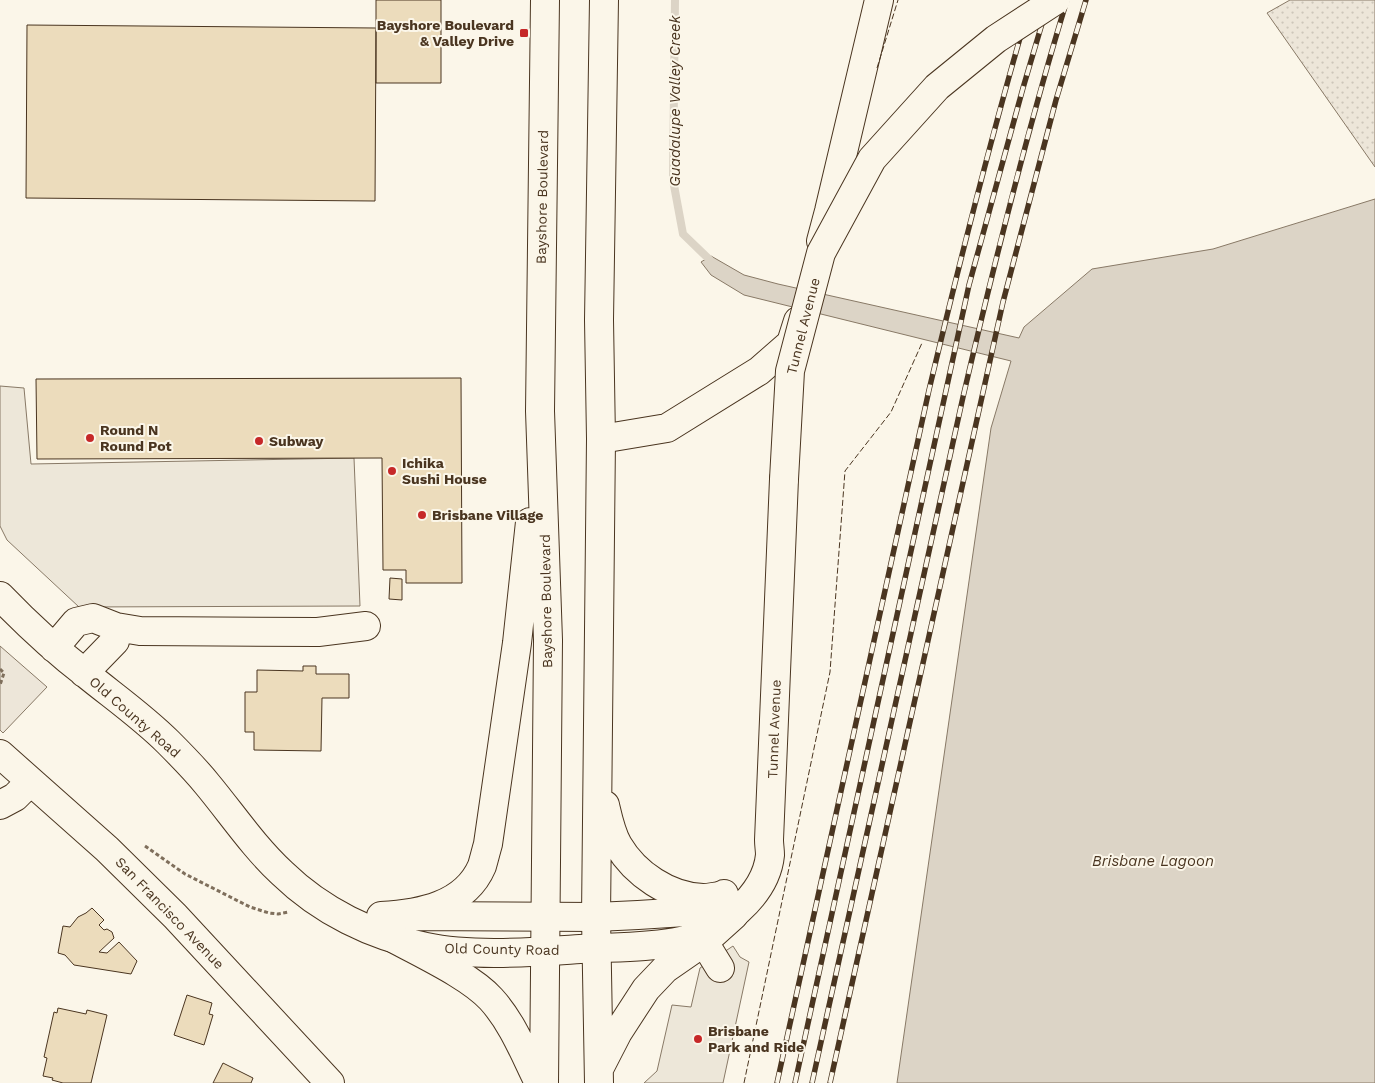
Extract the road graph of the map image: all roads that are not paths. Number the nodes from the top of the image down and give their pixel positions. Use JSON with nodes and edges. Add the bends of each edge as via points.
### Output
{"nodes":[{"id":1,"x":545,"y":0,"type":"edge"},
{"id":2,"x":604,"y":0,"type":"edge"},
{"id":3,"x":879,"y":0,"type":"edge"},
{"id":4,"x":1056,"y":0,"type":"edge"},
{"id":5,"x":540,"y":411,"type":"junction"},
{"id":6,"x":601,"y":439,"type":"junction"},
{"id":7,"x":0,"y":596,"type":"edge"},
{"id":8,"x":116,"y":627,"type":"junction"},
{"id":9,"x":54,"y":648,"type":"junction"},
{"id":10,"x":84,"y":673,"type":"junction"},
{"id":11,"x":0,"y":754,"type":"edge"},
{"id":12,"x":597,"y":776,"type":"junction"},
{"id":13,"x":30,"y":782,"type":"junction"},
{"id":14,"x":0,"y":805,"type":"edge"},
{"id":15,"x":728,"y":905,"type":"junction"},
{"id":16,"x":545,"y":917,"type":"junction"},
{"id":17,"x":596,"y":917,"type":"junction"},
{"id":18,"x":387,"y":927,"type":"junction"},
{"id":19,"x":704,"y":942,"type":"junction"},
{"id":20,"x":596,"y":948,"type":"junction"},
{"id":21,"x":544,"y":951,"type":"junction"},
{"id":22,"x":720,"y":968,"type":"dead end"},
{"id":23,"x":599,"y":1076,"type":"edge"},
{"id":24,"x":330,"y":1083,"type":"edge"},
{"id":25,"x":539,"y":1083,"type":"edge"},
{"id":26,"x":544,"y":1083,"type":"edge"}],
"edges":[{"from":1,"to":5,"type":"main road","name":"Bayshore Boulevard"},
{"from":2,"to":6,"type":"main road","via":[[599,320]]},
{"from":3,"to":6,"type":"main road","bridge":true,"via":[[822,239],[791,343],[759,371],[667,428]]},
{"from":4,"to":15,"type":"main road","name":"Tunnel Avenue","bridge":true,"via":[[996,39],[937,86],[872,159],[821,253],[790,370],[769,840],[764,854],[738,884]]},
{"from":5,"to":16,"type":"main road","name":"Bayshore Boulevard","via":[[548,640]]},
{"from":5,"to":18,"type":"main road","via":[[517,643],[488,844],[481,867],[470,884],[454,899],[408,914]]},
{"from":6,"to":12,"type":"main road"},
{"from":7,"to":9,"type":"main road","name":"Old County Road"},
{"from":8,"to":8,"type":"main road","via":[[140,631],[318,632],[366,626],[318,614],[137,616]]},
{"from":8,"to":9,"type":"main road","via":[[93,618],[76,622]]},
{"from":8,"to":10,"type":"main road","via":[[115,641]]},
{"from":9,"to":10,"type":"main road","name":"Old County Road"},
{"from":10,"to":18,"type":"main road","name":"Old County Road","via":[[166,740],[206,782],[263,853],[303,892],[325,908],[354,914]]},
{"from":11,"to":13,"type":"main road","name":"San Francisco Avenue"},
{"from":12,"to":15,"type":"main road","via":[[610,826],[631,863],[666,888]]},
{"from":12,"to":17,"type":"main road"},
{"from":13,"to":14,"type":"main road","via":[[15,797]]},
{"from":13,"to":24,"type":"main road","name":"San Francisco Avenue","via":[[100,842],[175,916]]},
{"from":15,"to":17,"type":"main road","name":"Tunnel Avenue","via":[[685,912]]},
{"from":15,"to":19,"type":"main road"},
{"from":15,"to":20,"type":"main road","name":"Tunnel Avenue","via":[[712,929],[691,939],[664,945]]},
{"from":16,"to":17,"type":"main road","name":"Old County Road"},
{"from":16,"to":18,"type":"main road","name":"Old County Road"},
{"from":16,"to":21,"type":"main road","name":"Bayshore Boulevard"},
{"from":17,"to":20,"type":"main road"},
{"from":18,"to":21,"type":"main road","name":"Old County Road","via":[[426,947],[463,952]]},
{"from":18,"to":25,"type":"main road","via":[[491,999],[510,1026]]},
{"from":19,"to":22,"type":"main road"},
{"from":19,"to":23,"type":"main road","via":[[665,969],[646,989],[618,1032]]},
{"from":20,"to":21,"type":"main road","name":"Old County Road"},
{"from":20,"to":23,"type":"main road"},
{"from":21,"to":26,"type":"main road","name":"Bayshore Boulevard"}]}
